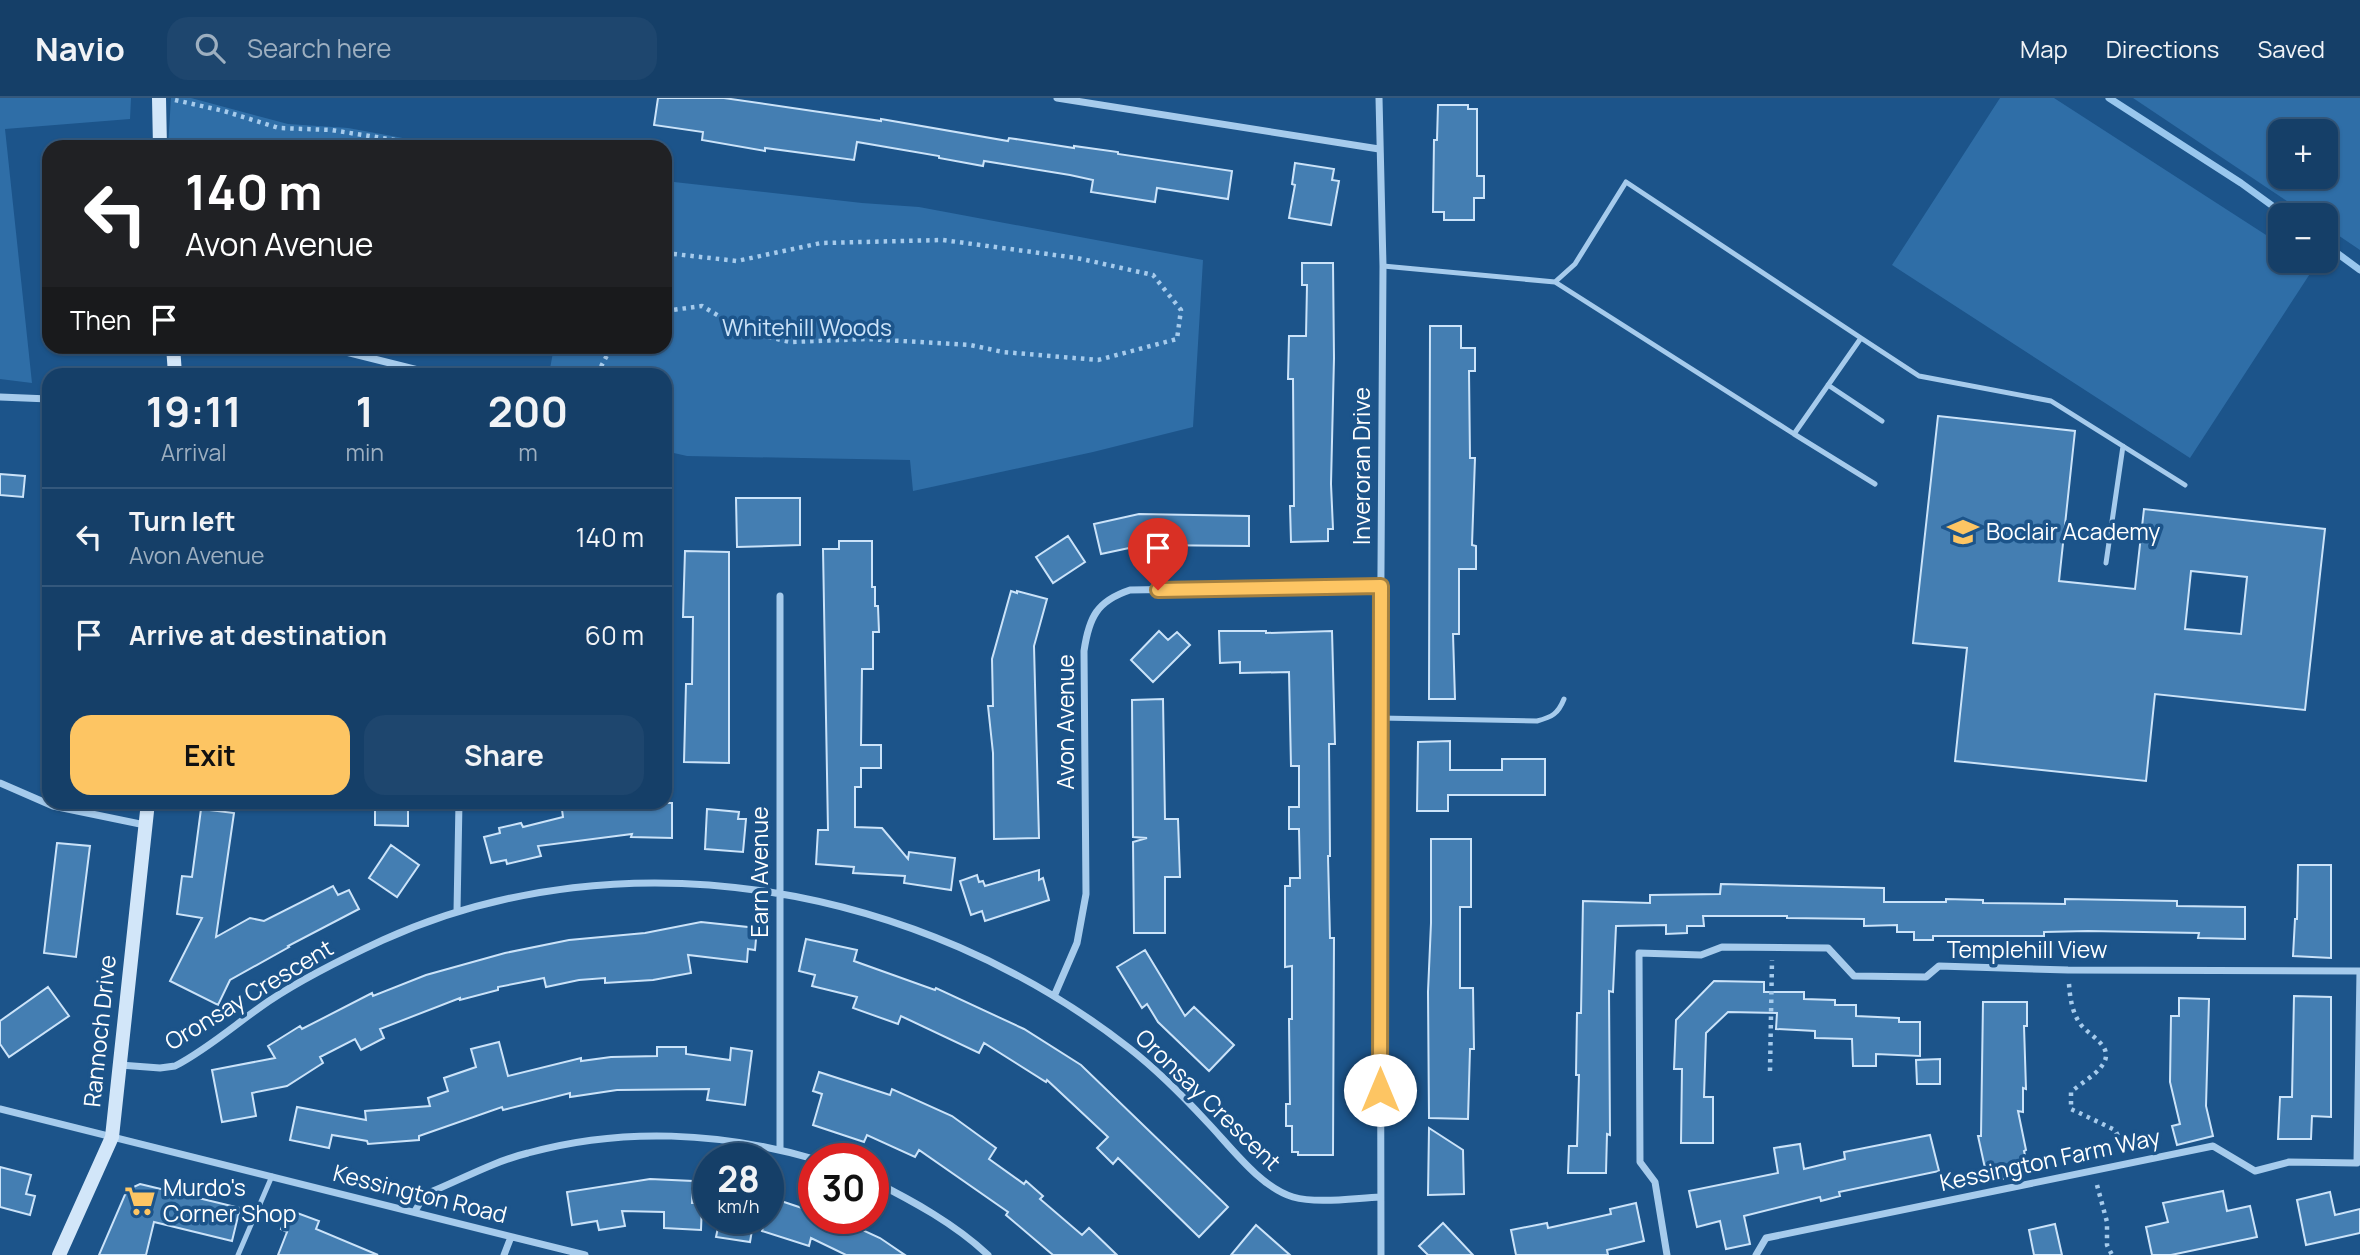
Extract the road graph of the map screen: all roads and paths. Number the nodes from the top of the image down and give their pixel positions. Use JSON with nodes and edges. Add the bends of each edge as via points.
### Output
{"nodes":[{"id":1,"x":159,"y":98,"type":"edge"},
{"id":2,"x":168,"y":98,"type":"edge"},
{"id":3,"x":1057,"y":98,"type":"edge"},
{"id":4,"x":1379,"y":98,"type":"edge"},
{"id":5,"x":160,"y":140,"type":"edge"},
{"id":6,"x":395,"y":140,"type":"edge"},
{"id":7,"x":1379,"y":149,"type":"junction"},
{"id":8,"x":672,"y":254,"type":"edge"},
{"id":9,"x":1383,"y":266,"type":"junction"},
{"id":10,"x":1555,"y":282,"type":"junction"},
{"id":11,"x":672,"y":310,"type":"edge"},
{"id":12,"x":1861,"y":338,"type":"junction"},
{"id":13,"x":354,"y":354,"type":"edge"},
{"id":14,"x":410,"y":368,"type":"edge"},
{"id":15,"x":1828,"y":385,"type":"junction"},
{"id":16,"x":0,"y":397,"type":"edge"},
{"id":17,"x":42,"y":398,"type":"edge"},
{"id":18,"x":1882,"y":421,"type":"dead end"},
{"id":19,"x":1794,"y":434,"type":"junction"},
{"id":20,"x":2123,"y":446,"type":"junction"},
{"id":21,"x":1875,"y":484,"type":"dead end"},
{"id":22,"x":2185,"y":485,"type":"dead end"},
{"id":23,"x":2106,"y":563,"type":"dead end"},
{"id":24,"x":1381,"y":586,"type":"junction"},
{"id":25,"x":780,"y":596,"type":"dead end"},
{"id":26,"x":1564,"y":699,"type":"dead end"},
{"id":27,"x":1380,"y":718,"type":"junction"},
{"id":28,"x":0,"y":783,"type":"edge"},
{"id":29,"x":42,"y":801,"type":"edge"},
{"id":30,"x":68,"y":809,"type":"edge"},
{"id":31,"x":147,"y":809,"type":"edge"},
{"id":32,"x":459,"y":809,"type":"edge"},
{"id":33,"x":145,"y":825,"type":"junction"},
{"id":34,"x":779,"y":892,"type":"junction"},
{"id":35,"x":457,"y":911,"type":"junction"},
{"id":36,"x":1772,"y":948,"type":"junction"},
{"id":37,"x":2360,"y":966,"type":"edge"},
{"id":38,"x":2068,"y":970,"type":"junction"},
{"id":39,"x":2360,"y":971,"type":"edge"},
{"id":40,"x":1055,"y":994,"type":"junction"},
{"id":41,"x":120,"y":1065,"type":"junction"},
{"id":42,"x":1770,"y":1071,"type":"dead end"},
{"id":43,"x":0,"y":1109,"type":"edge"},
{"id":44,"x":111,"y":1137,"type":"junction"},
{"id":45,"x":746,"y":1143,"type":"edge"},
{"id":46,"x":780,"y":1143,"type":"edge"},
{"id":47,"x":2131,"y":1162,"type":"junction"},
{"id":48,"x":2094,"y":1171,"type":"junction"},
{"id":49,"x":272,"y":1176,"type":"junction"},
{"id":50,"x":889,"y":1189,"type":"edge"},
{"id":51,"x":1380,"y":1197,"type":"junction"},
{"id":52,"x":415,"y":1212,"type":"junction"},
{"id":53,"x":511,"y":1237,"type":"junction"},
{"id":54,"x":60,"y":1255,"type":"edge"},
{"id":55,"x":238,"y":1255,"type":"edge"},
{"id":56,"x":504,"y":1255,"type":"edge"},
{"id":57,"x":585,"y":1255,"type":"edge"},
{"id":58,"x":988,"y":1255,"type":"edge"},
{"id":59,"x":1381,"y":1255,"type":"edge"},
{"id":60,"x":1667,"y":1255,"type":"edge"},
{"id":61,"x":1756,"y":1255,"type":"edge"},
{"id":62,"x":2112,"y":1255,"type":"edge"}],
"edges":[{"from":1,"to":5,"type":"street"},
{"from":2,"to":6,"type":"path","via":[[279,128]]},
{"from":3,"to":7,"type":"street"},
{"from":4,"to":7,"type":"street","name":"Inveroran Drive"},
{"from":7,"to":9,"type":"street","name":"Inveroran Drive"},
{"from":8,"to":11,"type":"path","via":[[737,261],[821,243],[943,240],[1077,258],[1153,275],[1181,310],[1177,339],[1098,360],[931,342],[790,342],[747,332],[702,306]]},
{"from":9,"to":10,"type":"lane"},
{"from":9,"to":24,"type":"street","name":"Inveroran Drive"},
{"from":10,"to":12,"type":"lane","via":[[1575,264],[1626,181]]},
{"from":10,"to":19,"type":"lane"},
{"from":12,"to":15,"type":"lane"},
{"from":12,"to":20,"type":"lane","via":[[1919,376],[2051,401]]},
{"from":13,"to":14,"type":"street"},
{"from":15,"to":18,"type":"lane"},
{"from":15,"to":19,"type":"lane"},
{"from":16,"to":17,"type":"street"},
{"from":19,"to":21,"type":"lane"},
{"from":20,"to":22,"type":"lane"},
{"from":20,"to":23,"type":"lane"},
{"from":24,"to":27,"type":"street","name":"Inveroran Drive"},
{"from":24,"to":40,"type":"street","name":"Avon Avenue","via":[[1130,590],[1112,596],[1100,607],[1091,620],[1084,651],[1086,894],[1077,943]]},
{"from":25,"to":34,"type":"street","name":"Earn Avenue"},
{"from":26,"to":27,"type":"lane","via":[[1553,717],[1537,722]]},
{"from":27,"to":51,"type":"street","name":"Inveroran Drive"},
{"from":28,"to":29,"type":"street"},
{"from":30,"to":33,"type":"street"},
{"from":31,"to":33,"type":"street","name":"Rannoch Drive"},
{"from":32,"to":35,"type":"street"},
{"from":33,"to":41,"type":"street","name":"Rannoch Drive"},
{"from":34,"to":35,"type":"street","name":"Oronsay Crescent","via":[[716,885],[589,887]]},
{"from":34,"to":40,"type":"street","name":"Oronsay Crescent","via":[[922,931]]},
{"from":34,"to":46,"type":"street","name":"Earn Avenue"},
{"from":35,"to":41,"type":"street","name":"Oronsay Crescent","via":[[322,969],[175,1066]]},
{"from":36,"to":38,"type":"street","name":"Templehill View","via":[[1828,948],[1854,976],[1926,977],[1939,966]]},
{"from":36,"to":42,"type":"path"},
{"from":36,"to":60,"type":"street","name":"Templehill View","via":[[1722,947],[1702,955],[1639,953],[1640,1162],[1655,1182]]},
{"from":37,"to":39,"type":"street"},
{"from":38,"to":39,"type":"street","name":"Templehill View"},
{"from":38,"to":47,"type":"path","via":[[2071,1004],[2080,1024],[2106,1051],[2102,1066],[2071,1092],[2071,1109],[2115,1130]]},
{"from":39,"to":47,"type":"street","name":"Kessington Farm Way","via":[[2357,1163],[2289,1162],[2255,1171],[2213,1146]]},
{"from":40,"to":51,"type":"street","name":"Oronsay Crescent","via":[[1130,1049],[1280,1193],[1297,1199]]},
{"from":41,"to":44,"type":"street","name":"Rannoch Drive"},
{"from":43,"to":44,"type":"street","name":"Kessington Road"},
{"from":44,"to":49,"type":"street","name":"Kessington Road"},
{"from":44,"to":54,"type":"street","name":"Rannoch Drive"},
{"from":45,"to":52,"type":"street","via":[[692,1136],[573,1142],[525,1153],[433,1191]]},
{"from":47,"to":48,"type":"street","name":"Kessington Farm Way"},
{"from":48,"to":61,"type":"street","name":"Kessington Farm Way","via":[[1766,1238]]},
{"from":48,"to":62,"type":"path"},
{"from":49,"to":52,"type":"street","name":"Kessington Road"},
{"from":49,"to":55,"type":"lane"},
{"from":50,"to":58,"type":"street","via":[[950,1225]]},
{"from":51,"to":59,"type":"street","name":"Inveroran Drive"},
{"from":52,"to":53,"type":"street","name":"Kessington Road"},
{"from":53,"to":56,"type":"street"},
{"from":53,"to":57,"type":"street","name":"Kessington Road"}]}
